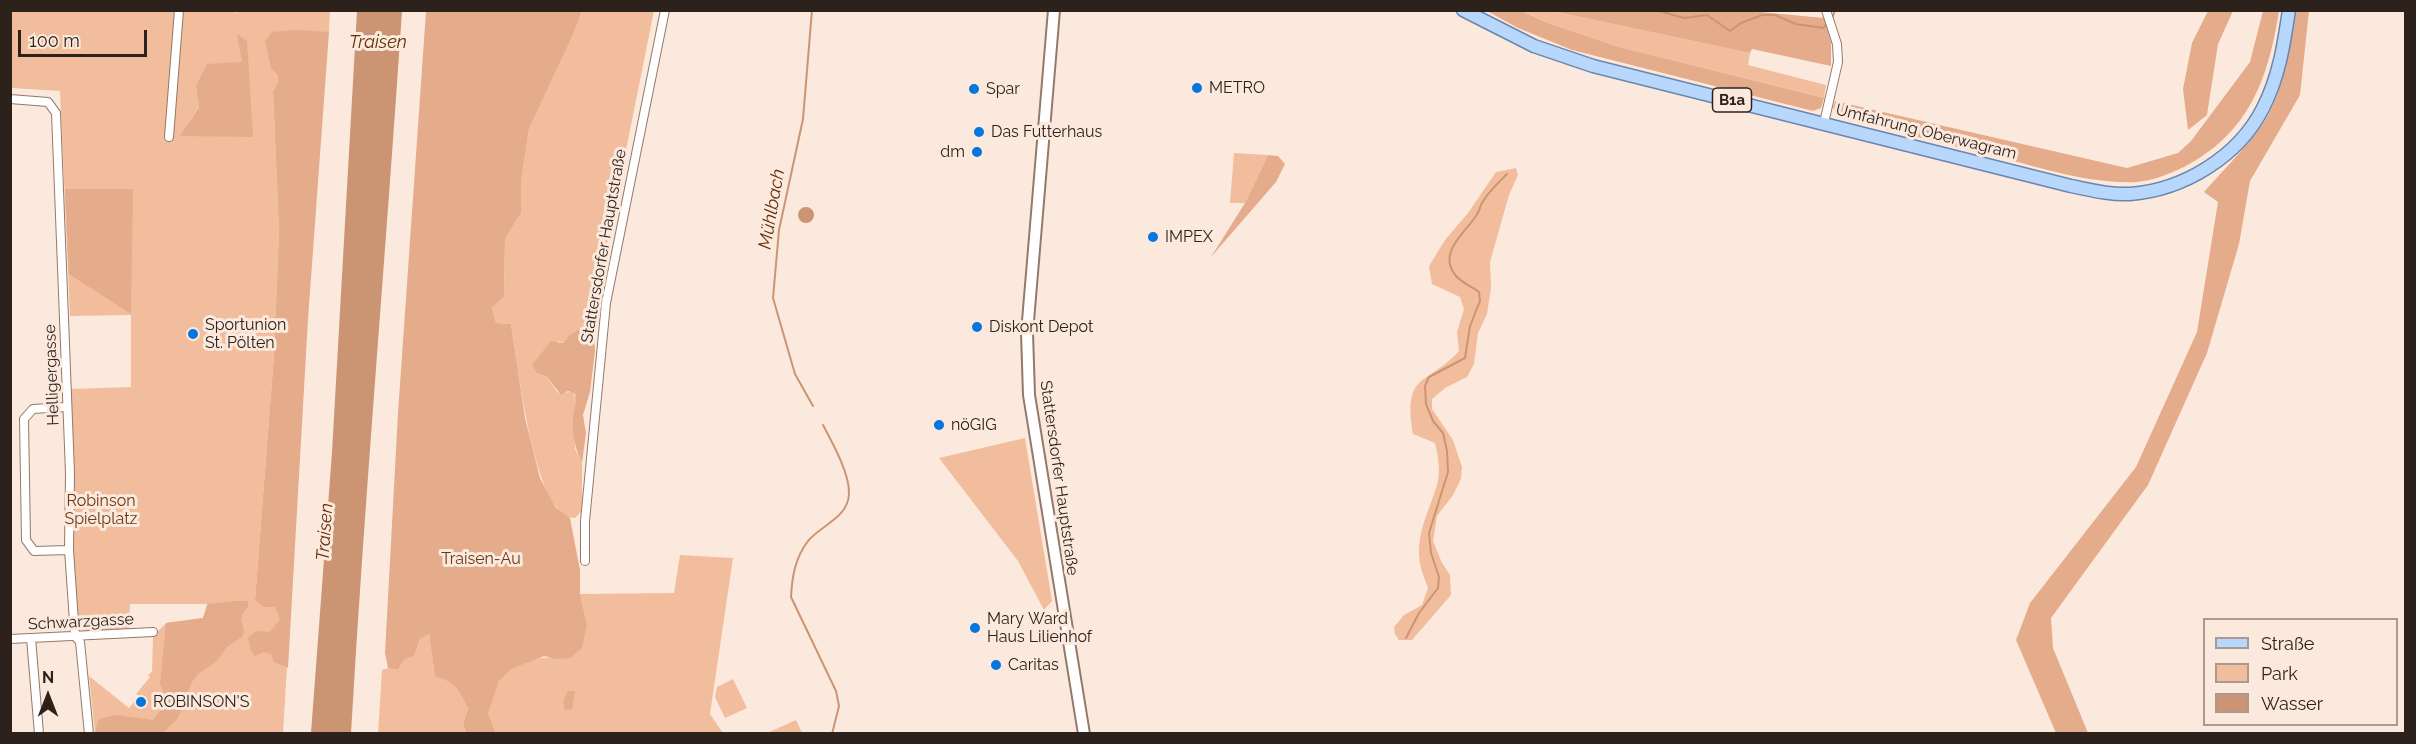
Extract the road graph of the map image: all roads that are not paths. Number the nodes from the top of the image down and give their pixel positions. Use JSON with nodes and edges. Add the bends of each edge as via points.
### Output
{"nodes":[{"id":1,"x":179,"y":10,"type":"edge"},
{"id":2,"x":665,"y":10,"type":"edge"},
{"id":3,"x":1054,"y":10,"type":"edge"},
{"id":4,"x":1463,"y":10,"type":"edge"},
{"id":5,"x":2289,"y":10,"type":"edge"},
{"id":6,"x":1828,"y":14,"type":"edge"},
{"id":7,"x":10,"y":99,"type":"edge"},
{"id":8,"x":1824,"y":123,"type":"junction"},
{"id":9,"x":169,"y":137,"type":"dead end"},
{"id":10,"x":66,"y":407,"type":"junction"},
{"id":11,"x":69,"y":550,"type":"junction"},
{"id":12,"x":585,"y":561,"type":"dead end"},
{"id":13,"x":153,"y":632,"type":"dead end"},
{"id":14,"x":75,"y":636,"type":"junction"},
{"id":15,"x":31,"y":638,"type":"junction"},
{"id":16,"x":10,"y":639,"type":"edge"},
{"id":17,"x":39,"y":734,"type":"edge"},
{"id":18,"x":88,"y":734,"type":"edge"},
{"id":19,"x":1084,"y":734,"type":"edge"}],
"edges":[{"from":1,"to":9,"type":"street"},
{"from":2,"to":12,"type":"street","name":"Stattersdorfer Hauptstraße","via":[[606,303]]},
{"from":3,"to":19,"type":"main road","name":"Stattersdorfer Hauptstraße","via":[[1027,333],[1029,395]]},
{"from":4,"to":8,"type":"main road","name":"Umfahrung Oberwagram","number":"B1a","via":[[1534,46],[1593,66]]},
{"from":5,"to":8,"type":"main road","name":"Umfahrung Oberwagram","number":"B1a","via":[[2273,85],[2246,134],[2210,166],[2149,192],[2098,192]]},
{"from":6,"to":8,"type":"street","via":[[1838,62]]},
{"from":7,"to":10,"type":"street","name":"Helligergasse","via":[[48,102],[56,113]]},
{"from":10,"to":11,"type":"street","name":"Helligergasse"},
{"from":10,"to":11,"type":"street","via":[[33,409],[24,418],[24,489],[26,540],[30,547],[34,551]]},
{"from":11,"to":14,"type":"street","name":"Helligergasse"},
{"from":13,"to":14,"type":"street","name":"Schwarzgasse"},
{"from":14,"to":15,"type":"street","name":"Schwarzgasse"},
{"from":14,"to":18,"type":"street","name":"Helligergasse","via":[[81,642]]},
{"from":15,"to":16,"type":"street","name":"Schwarzgasse"},
{"from":15,"to":17,"type":"street"}]}
